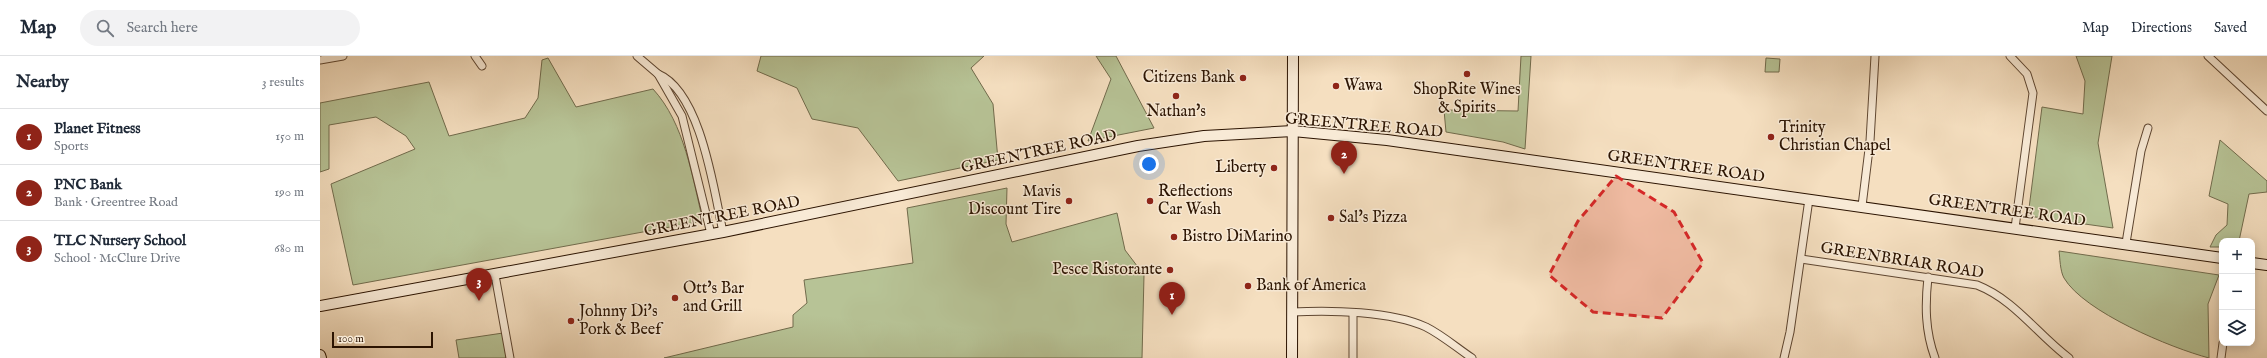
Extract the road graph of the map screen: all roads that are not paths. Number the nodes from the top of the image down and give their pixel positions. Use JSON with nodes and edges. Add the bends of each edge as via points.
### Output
{"nodes":[{"id":1,"x":343,"y":56,"type":"edge"},
{"id":2,"x":475,"y":56,"type":"edge"},
{"id":3,"x":637,"y":56,"type":"edge"},
{"id":4,"x":1293,"y":56,"type":"edge"},
{"id":5,"x":1875,"y":56,"type":"edge"},
{"id":6,"x":2010,"y":56,"type":"edge"},
{"id":7,"x":2208,"y":56,"type":"edge"},
{"id":8,"x":320,"y":60,"type":"edge"},
{"id":9,"x":482,"y":66,"type":"dead end"},
{"id":10,"x":658,"y":74,"type":"junction"},
{"id":11,"x":2267,"y":111,"type":"edge"},
{"id":12,"x":2148,"y":128,"type":"dead end"},
{"id":13,"x":1293,"y":132,"type":"junction"},
{"id":14,"x":1809,"y":199,"type":"junction"},
{"id":15,"x":1862,"y":206,"type":"junction"},
{"id":16,"x":2015,"y":228,"type":"junction"},
{"id":17,"x":723,"y":232,"type":"junction"},
{"id":18,"x":711,"y":234,"type":"junction"},
{"id":19,"x":2126,"y":243,"type":"junction"},
{"id":20,"x":2219,"y":258,"type":"edge"},
{"id":21,"x":1801,"y":259,"type":"junction"},
{"id":22,"x":2255,"y":263,"type":"edge"},
{"id":23,"x":2267,"y":265,"type":"edge"},
{"id":24,"x":495,"y":275,"type":"junction"},
{"id":25,"x":1928,"y":277,"type":"junction"},
{"id":26,"x":320,"y":306,"type":"edge"},
{"id":27,"x":1292,"y":312,"type":"junction"},
{"id":28,"x":1353,"y":313,"type":"junction"},
{"id":29,"x":2223,"y":346,"type":"edge"},
{"id":30,"x":320,"y":355,"type":"edge"},
{"id":31,"x":321,"y":358,"type":"edge"},
{"id":32,"x":510,"y":358,"type":"edge"},
{"id":33,"x":1292,"y":358,"type":"edge"},
{"id":34,"x":1352,"y":358,"type":"edge"},
{"id":35,"x":1472,"y":358,"type":"edge"},
{"id":36,"x":1784,"y":358,"type":"edge"},
{"id":37,"x":1935,"y":358,"type":"edge"},
{"id":38,"x":2069,"y":358,"type":"edge"},
{"id":39,"x":2221,"y":358,"type":"edge"}],
"edges":[{"from":1,"to":8,"type":"street"},
{"from":2,"to":9,"type":"street"},
{"from":3,"to":10,"type":"street"},
{"from":4,"to":13,"type":"street"},
{"from":5,"to":15,"type":"street","via":[[1870,141]]},
{"from":6,"to":16,"type":"street","via":[[2027,74],[2033,93]]},
{"from":7,"to":11,"type":"street"},
{"from":10,"to":17,"type":"street","via":[[676,87],[695,120]]},
{"from":10,"to":18,"type":"street","via":[[676,103],[684,123]]},
{"from":12,"to":19,"type":"street","via":[[2141,151]]},
{"from":13,"to":14,"type":"street","name":"GREENTREE ROAD","via":[[1387,140]]},
{"from":13,"to":17,"type":"street","name":"GREENTREE ROAD","via":[[1204,136],[1138,146]]},
{"from":13,"to":27,"type":"street"},
{"from":14,"to":15,"type":"street","name":"GREENTREE ROAD"},
{"from":14,"to":21,"type":"street"},
{"from":15,"to":16,"type":"street","name":"GREENTREE ROAD"},
{"from":16,"to":19,"type":"street","name":"GREENTREE ROAD"},
{"from":17,"to":18,"type":"street","name":"GREENTREE ROAD"},
{"from":18,"to":24,"type":"street","name":"GREENTREE ROAD"},
{"from":19,"to":20,"type":"street","name":"GREENTREE ROAD"},
{"from":21,"to":25,"type":"street","name":"GREENBRIAR ROAD"},
{"from":21,"to":36,"type":"street"},
{"from":22,"to":23,"type":"street"},
{"from":24,"to":26,"type":"street","name":"GREENTREE ROAD"},
{"from":24,"to":32,"type":"street"},
{"from":25,"to":37,"type":"street","via":[[1925,314]]},
{"from":25,"to":38,"type":"street","name":"GREENBRIAR ROAD","via":[[1977,285],[1992,291],[2018,309]]},
{"from":27,"to":28,"type":"street"},
{"from":27,"to":33,"type":"street"},
{"from":28,"to":34,"type":"street"},
{"from":28,"to":35,"type":"street","via":[[1390,316],[1413,322],[1435,332]]},
{"from":29,"to":39,"type":"street"},
{"from":30,"to":31,"type":"street"}]}
